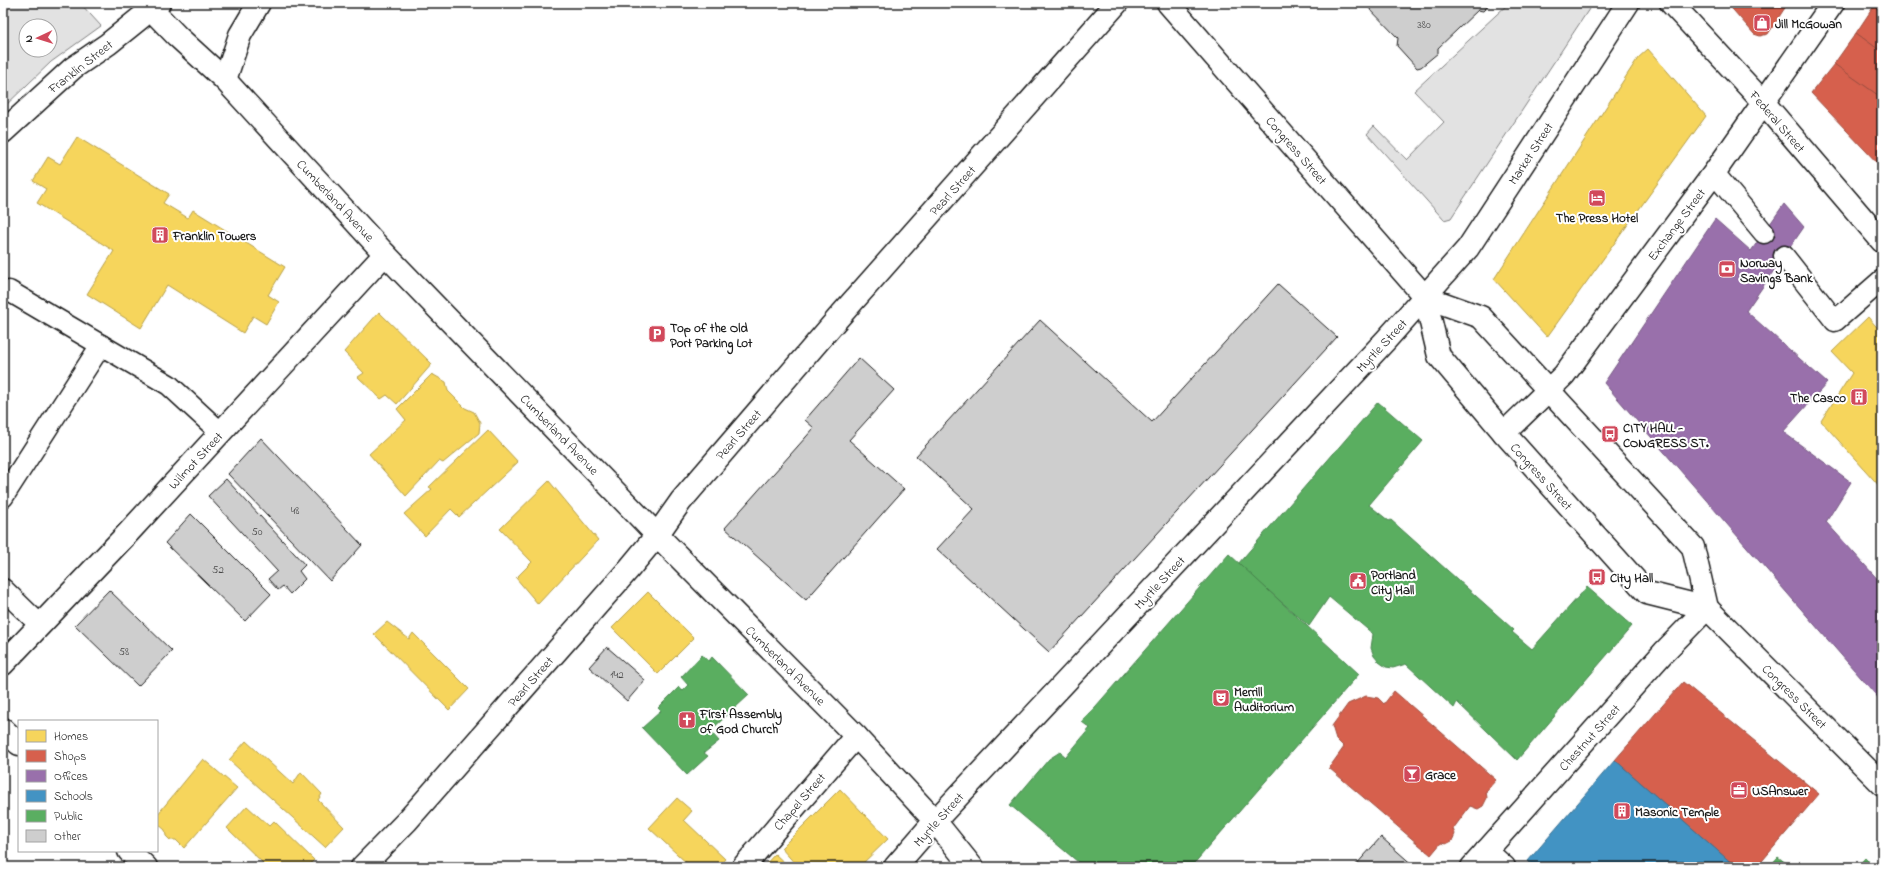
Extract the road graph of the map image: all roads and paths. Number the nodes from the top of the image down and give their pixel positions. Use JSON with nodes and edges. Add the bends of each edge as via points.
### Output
{"nodes":[{"id":1,"x":259,"y":3,"type":"edge"},
{"id":2,"x":1117,"y":3,"type":"edge"},
{"id":3,"x":1168,"y":3,"type":"edge"},
{"id":4,"x":1628,"y":3,"type":"edge"},
{"id":5,"x":1670,"y":3,"type":"edge"},
{"id":6,"x":1833,"y":3,"type":"edge"},
{"id":7,"x":152,"y":5,"type":"edge"},
{"id":8,"x":225,"y":80,"type":"junction"},
{"id":9,"x":1763,"y":102,"type":"junction"},
{"id":10,"x":3,"y":132,"type":"edge"},
{"id":11,"x":1714,"y":173,"type":"junction"},
{"id":12,"x":1764,"y":232,"type":"dead end"},
{"id":13,"x":1882,"y":241,"type":"edge"},
{"id":14,"x":385,"y":254,"type":"junction"},
{"id":15,"x":1784,"y":256,"type":"dead end"},
{"id":16,"x":1882,"y":280,"type":"edge"},
{"id":17,"x":3,"y":293,"type":"edge"},
{"id":18,"x":1425,"y":297,"type":"junction"},
{"id":19,"x":101,"y":345,"type":"junction"},
{"id":20,"x":1550,"y":390,"type":"junction"},
{"id":21,"x":220,"y":432,"type":"junction"},
{"id":22,"x":1504,"y":433,"type":"junction"},
{"id":23,"x":3,"y":497,"type":"edge"},
{"id":24,"x":657,"y":534,"type":"junction"},
{"id":25,"x":3,"y":589,"type":"edge"},
{"id":26,"x":1707,"y":608,"type":"junction"},
{"id":27,"x":40,"y":625,"type":"junction"},
{"id":28,"x":3,"y":664,"type":"edge"},
{"id":29,"x":3,"y":728,"type":"edge"},
{"id":30,"x":856,"y":736,"type":"junction"},
{"id":31,"x":18,"y":743,"type":"edge"},
{"id":32,"x":1882,"y":784,"type":"edge"},
{"id":33,"x":935,"y":821,"type":"junction"},
{"id":34,"x":1486,"y":851,"type":"junction"},
{"id":35,"x":130,"y":852,"type":"edge"},
{"id":36,"x":146,"y":867,"type":"edge"},
{"id":37,"x":362,"y":867,"type":"edge"},
{"id":38,"x":743,"y":867,"type":"edge"},
{"id":39,"x":895,"y":867,"type":"edge"},
{"id":40,"x":972,"y":867,"type":"edge"},
{"id":41,"x":1472,"y":867,"type":"edge"},
{"id":42,"x":1504,"y":867,"type":"edge"}],
"edges":[{"from":1,"to":8,"type":"street","via":[[240,35]]},
{"from":2,"to":24,"type":"street","name":"Pearl Street","via":[[839,317],[681,501]]},
{"from":3,"to":18,"type":"street","name":"Congress Street"},
{"from":4,"to":18,"type":"street","name":"Market Street","via":[[1468,248]]},
{"from":5,"to":9,"type":"street","name":"Federal Street"},
{"from":6,"to":9,"type":"street","name":"Exchange Street"},
{"from":7,"to":8,"type":"street","name":"Cumberland Avenue","via":[[177,36]]},
{"from":7,"to":10,"type":"street","name":"Franklin Street","via":[[108,44],[73,68]]},
{"from":8,"to":14,"type":"street","name":"Cumberland Avenue"},
{"from":9,"to":11,"type":"street","name":"Exchange Street"},
{"from":9,"to":13,"type":"street","name":"Federal Street"},
{"from":11,"to":12,"type":"lane"},
{"from":11,"to":20,"type":"street","name":"Exchange Street","via":[[1564,375]]},
{"from":14,"to":21,"type":"street","name":"Wilmot Street"},
{"from":14,"to":24,"type":"street","name":"Cumberland Avenue"},
{"from":15,"to":16,"type":"lane","via":[[1836,321]]},
{"from":17,"to":19,"type":"lane","via":[[9,291]]},
{"from":18,"to":20,"type":"street","name":"Congress Street","via":[[1480,317]]},
{"from":18,"to":22,"type":"street","name":"Congress Street","via":[[1439,356]]},
{"from":18,"to":33,"type":"street","name":"Myrtle Street"},
{"from":19,"to":21,"type":"lane","via":[[169,385]]},
{"from":19,"to":23,"type":"lane"},
{"from":20,"to":22,"type":"street","name":"Exchange Street"},
{"from":20,"to":26,"type":"street","name":"Congress Street","via":[[1693,547]]},
{"from":21,"to":27,"type":"street","name":"Wilmot Street"},
{"from":22,"to":26,"type":"street","name":"Congress Street","via":[[1647,593]]},
{"from":24,"to":30,"type":"street","name":"Cumberland Avenue"},
{"from":24,"to":37,"type":"street","name":"Pearl Street","via":[[412,815]]},
{"from":25,"to":27,"type":"lane"},
{"from":26,"to":32,"type":"street","name":"Congress Street"},
{"from":26,"to":34,"type":"street","name":"Chestnut Street","via":[[1664,652]]},
{"from":27,"to":28,"type":"street","name":"Wilmot Street"},
{"from":29,"to":31,"type":"street"},
{"from":30,"to":33,"type":"street","name":"Cumberland Avenue"},
{"from":30,"to":38,"type":"street","name":"Chapel Street"},
{"from":33,"to":39,"type":"street","name":"Myrtle Street"},
{"from":33,"to":40,"type":"street","name":"Cumberland Avenue"},
{"from":34,"to":41,"type":"street","name":"Chestnut Street"},
{"from":34,"to":42,"type":"street"},
{"from":35,"to":36,"type":"street"}]}
